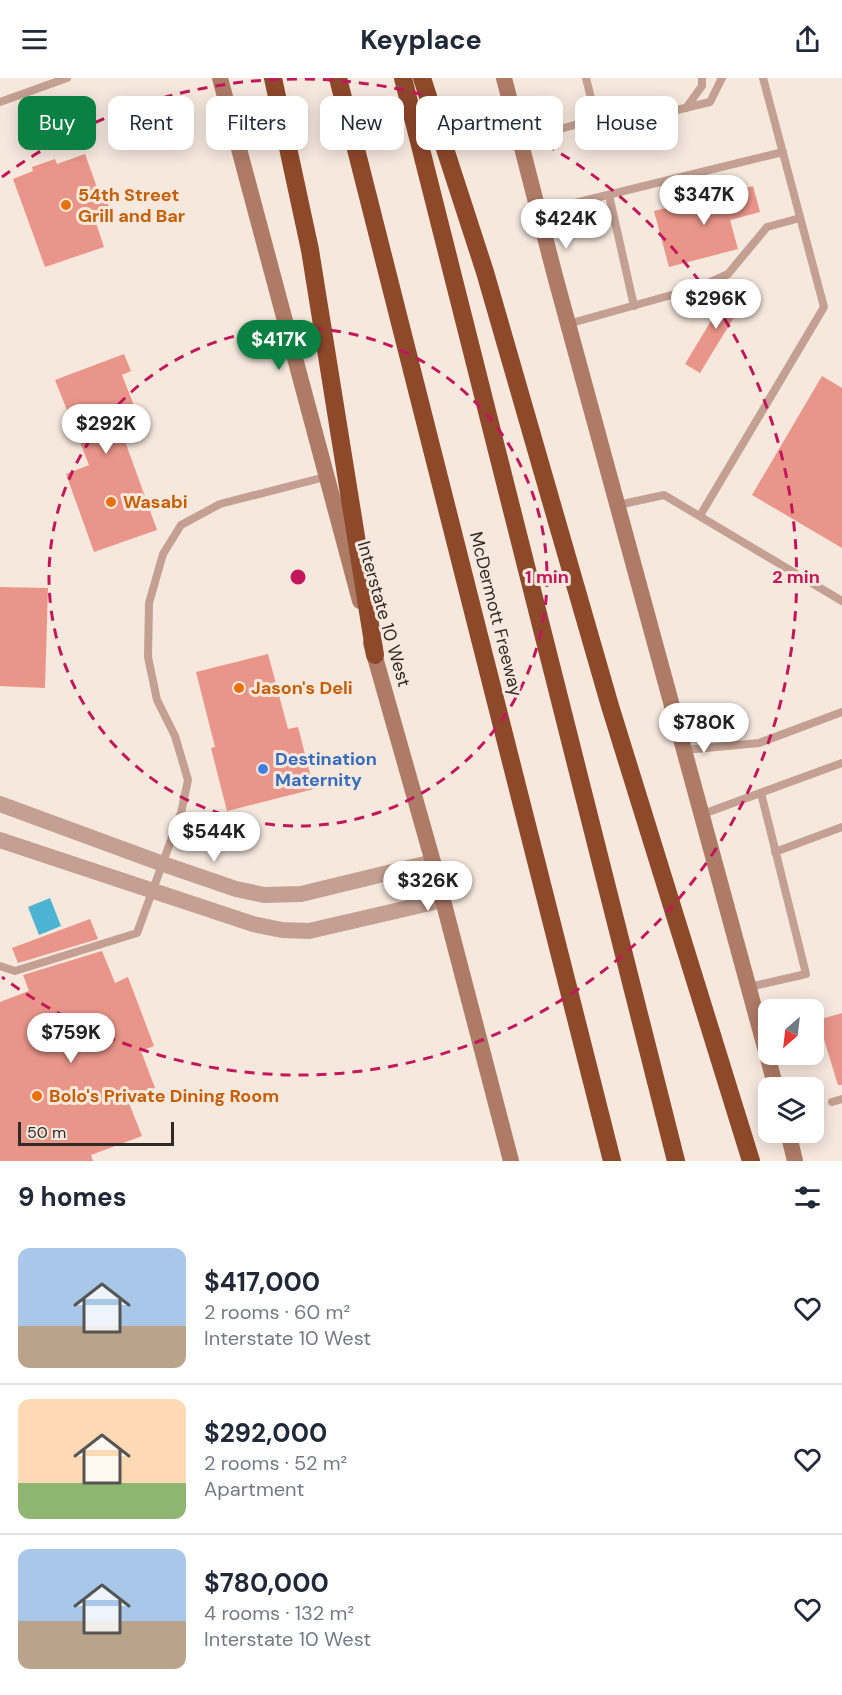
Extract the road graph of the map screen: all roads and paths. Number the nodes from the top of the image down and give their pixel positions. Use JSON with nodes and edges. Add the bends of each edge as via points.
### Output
{"nodes":[{"id":1,"x":67,"y":78,"type":"edge"},
{"id":2,"x":220,"y":78,"type":"edge"},
{"id":3,"x":273,"y":78,"type":"edge"},
{"id":4,"x":338,"y":78,"type":"edge"},
{"id":5,"x":403,"y":78,"type":"edge"},
{"id":6,"x":422,"y":78,"type":"edge"},
{"id":7,"x":504,"y":78,"type":"edge"},
{"id":8,"x":586,"y":78,"type":"edge"},
{"id":9,"x":702,"y":78,"type":"edge"},
{"id":10,"x":722,"y":78,"type":"edge"},
{"id":11,"x":763,"y":78,"type":"edge"},
{"id":12,"x":509,"y":96,"type":"edge"},
{"id":13,"x":590,"y":96,"type":"edge"},
{"id":14,"x":0,"y":102,"type":"edge"},
{"id":15,"x":686,"y":108,"type":"junction"},
{"id":16,"x":678,"y":110,"type":"edge"},
{"id":17,"x":522,"y":150,"type":"edge"},
{"id":18,"x":783,"y":152,"type":"junction"},
{"id":19,"x":609,"y":195,"type":"junction"},
{"id":20,"x":538,"y":212,"type":"junction"},
{"id":21,"x":800,"y":218,"type":"junction"},
{"id":22,"x":634,"y":306,"type":"junction"},
{"id":23,"x":568,"y":324,"type":"junction"},
{"id":24,"x":325,"y":477,"type":"junction"},
{"id":25,"x":618,"y":505,"type":"junction"},
{"id":26,"x":701,"y":514,"type":"junction"},
{"id":27,"x":842,"y":601,"type":"edge"},
{"id":28,"x":375,"y":655,"type":"junction"},
{"id":29,"x":842,"y":712,"type":"edge"},
{"id":30,"x":685,"y":750,"type":"junction"},
{"id":31,"x":842,"y":763,"type":"edge"},
{"id":32,"x":760,"y":793,"type":"junction"},
{"id":33,"x":0,"y":804,"type":"edge"},
{"id":34,"x":703,"y":814,"type":"junction"},
{"id":35,"x":842,"y":827,"type":"edge"},
{"id":36,"x":0,"y":840,"type":"edge"},
{"id":37,"x":775,"y":852,"type":"junction"},
{"id":38,"x":433,"y":862,"type":"junction"},
{"id":39,"x":163,"y":864,"type":"junction"},
{"id":40,"x":150,"y":891,"type":"junction"},
{"id":41,"x":443,"y":900,"type":"junction"},
{"id":42,"x":0,"y":966,"type":"edge"},
{"id":43,"x":749,"y":987,"type":"junction"},
{"id":44,"x":773,"y":1077,"type":"edge"},
{"id":45,"x":842,"y":1099,"type":"edge"},
{"id":46,"x":832,"y":1102,"type":"dead end"},
{"id":47,"x":791,"y":1143,"type":"edge"},
{"id":48,"x":511,"y":1161,"type":"edge"},
{"id":49,"x":612,"y":1161,"type":"edge"},
{"id":50,"x":676,"y":1161,"type":"edge"},
{"id":51,"x":752,"y":1161,"type":"edge"},
{"id":52,"x":795,"y":1161,"type":"edge"}],
"edges":[{"from":1,"to":14,"type":"lane"},
{"from":2,"to":24,"type":"main road","name":"Interstate 10 West"},
{"from":3,"to":28,"type":"highway","via":[[310,250]]},
{"from":4,"to":49,"type":"highway","name":"McDermott Freeway"},
{"from":5,"to":50,"type":"highway"},
{"from":6,"to":51,"type":"highway","via":[[485,272],[610,706]]},
{"from":7,"to":12,"type":"main road"},
{"from":8,"to":13,"type":"lane"},
{"from":9,"to":15,"type":"lane","via":[[702,86]]},
{"from":10,"to":15,"type":"lane","via":[[710,102]]},
{"from":11,"to":18,"type":"lane"},
{"from":15,"to":16,"type":"lane"},
{"from":17,"to":20,"type":"main road"},
{"from":18,"to":19,"type":"lane"},
{"from":18,"to":21,"type":"lane"},
{"from":19,"to":20,"type":"lane"},
{"from":19,"to":22,"type":"lane"},
{"from":20,"to":23,"type":"main road"},
{"from":21,"to":22,"type":"lane","via":[[767,227],[728,274],[700,288]]},
{"from":21,"to":26,"type":"lane","via":[[824,307]]},
{"from":22,"to":23,"type":"lane"},
{"from":23,"to":25,"type":"main road"},
{"from":24,"to":28,"type":"main road","name":"Interstate 10 West"},
{"from":24,"to":39,"type":"lane","via":[[220,504],[181,525],[163,554],[149,603],[148,657],[157,700],[175,736],[188,780]]},
{"from":25,"to":26,"type":"lane","via":[[664,495]]},
{"from":25,"to":30,"type":"main road"},
{"from":26,"to":27,"type":"lane"},
{"from":28,"to":38,"type":"main road","name":"Interstate 10 West"},
{"from":29,"to":30,"type":"lane","via":[[759,743]]},
{"from":30,"to":34,"type":"main road"},
{"from":31,"to":32,"type":"lane"},
{"from":32,"to":34,"type":"lane"},
{"from":32,"to":37,"type":"lane"},
{"from":33,"to":39,"type":"street"},
{"from":34,"to":43,"type":"main road"},
{"from":35,"to":37,"type":"lane"},
{"from":36,"to":40,"type":"street"},
{"from":37,"to":43,"type":"lane","via":[[806,974]]},
{"from":38,"to":39,"type":"street","via":[[301,894],[264,895]]},
{"from":38,"to":41,"type":"main road","name":"Interstate 10 West"},
{"from":39,"to":40,"type":"lane"},
{"from":40,"to":41,"type":"street","via":[[254,924],[309,931]]},
{"from":40,"to":42,"type":"lane","via":[[137,933],[15,972]]},
{"from":41,"to":48,"type":"main road","name":"Interstate 10 West"},
{"from":43,"to":44,"type":"main road"},
{"from":45,"to":46,"type":"lane"},
{"from":47,"to":52,"type":"main road"}]}
